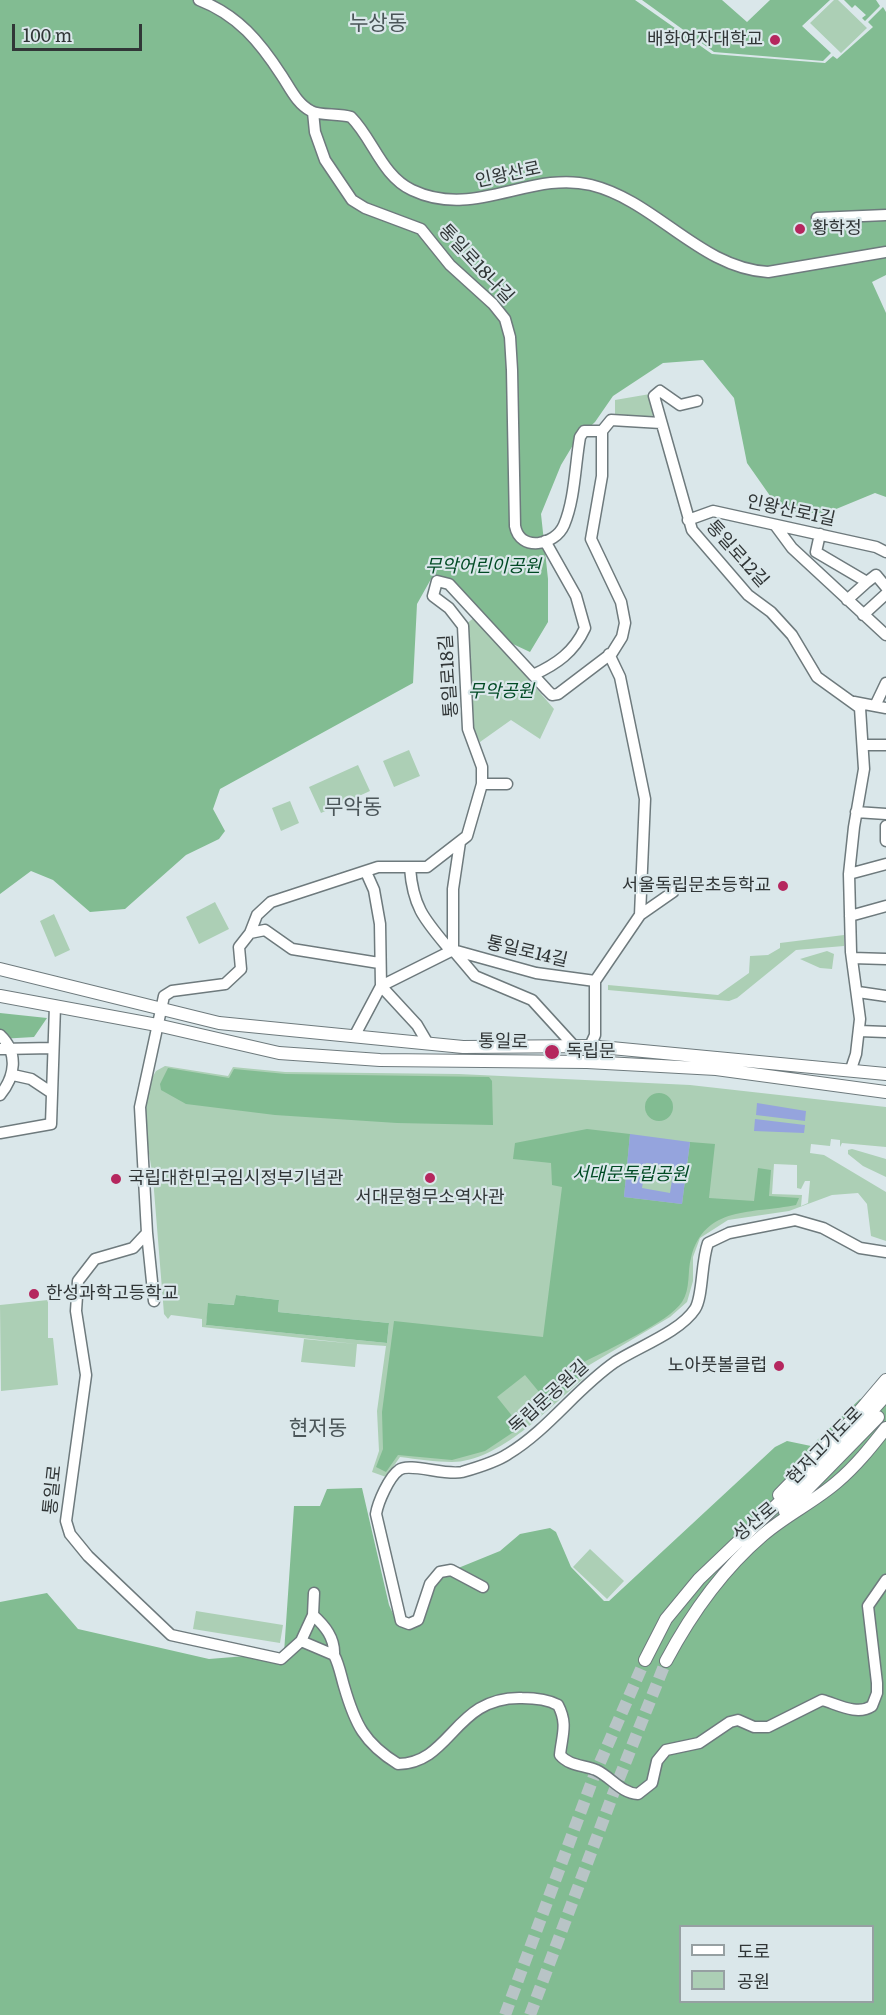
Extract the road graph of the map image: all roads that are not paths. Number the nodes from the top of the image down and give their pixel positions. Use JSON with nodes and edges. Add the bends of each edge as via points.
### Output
{"nodes":[{"id":1,"x":199,"y":0,"type":"edge"},
{"id":2,"x":313,"y":112,"type":"junction"},
{"id":3,"x":886,"y":215,"type":"edge"},
{"id":4,"x":818,"y":218,"type":"dead end"},
{"id":5,"x":886,"y":252,"type":"edge"},
{"id":6,"x":697,"y":401,"type":"dead end"},
{"id":7,"x":661,"y":423,"type":"junction"},
{"id":8,"x":602,"y":431,"type":"junction"},
{"id":9,"x":688,"y":520,"type":"junction"},
{"id":10,"x":775,"y":525,"type":"junction"},
{"id":11,"x":820,"y":534,"type":"junction"},
{"id":12,"x":545,"y":542,"type":"junction"},
{"id":13,"x":886,"y":552,"type":"edge"},
{"id":14,"x":867,"y":582,"type":"junction"},
{"id":15,"x":886,"y":587,"type":"edge"},
{"id":16,"x":886,"y":594,"type":"edge"},
{"id":17,"x":847,"y":600,"type":"junction"},
{"id":18,"x":863,"y":615,"type":"junction"},
{"id":19,"x":886,"y":635,"type":"edge"},
{"id":20,"x":609,"y":654,"type":"junction"},
{"id":21,"x":533,"y":675,"type":"junction"},
{"id":22,"x":886,"y":683,"type":"edge"},
{"id":23,"x":851,"y":702,"type":"junction"},
{"id":24,"x":881,"y":707,"type":"edge"},
{"id":25,"x":863,"y":745,"type":"junction"},
{"id":26,"x":886,"y":745,"type":"edge"},
{"id":27,"x":482,"y":784,"type":"junction"},
{"id":28,"x":507,"y":784,"type":"dead end"},
{"id":29,"x":856,"y":812,"type":"junction"},
{"id":30,"x":886,"y":814,"type":"edge"},
{"id":31,"x":886,"y":826,"type":"edge"},
{"id":32,"x":886,"y":841,"type":"edge"},
{"id":33,"x":460,"y":842,"type":"junction"},
{"id":34,"x":886,"y":864,"type":"edge"},
{"id":35,"x":410,"y":868,"type":"junction"},
{"id":36,"x":366,"y":872,"type":"junction"},
{"id":37,"x":849,"y":874,"type":"junction"},
{"id":38,"x":673,"y":892,"type":"dead end"},
{"id":39,"x":886,"y":906,"type":"edge"},
{"id":40,"x":640,"y":915,"type":"junction"},
{"id":41,"x":850,"y":916,"type":"junction"},
{"id":42,"x":250,"y":933,"type":"junction"},
{"id":43,"x":451,"y":950,"type":"junction"},
{"id":44,"x":852,"y":958,"type":"junction"},
{"id":45,"x":886,"y":960,"type":"edge"},
{"id":46,"x":379,"y":963,"type":"junction"},
{"id":47,"x":0,"y":969,"type":"edge"},
{"id":48,"x":595,"y":981,"type":"junction"},
{"id":49,"x":381,"y":986,"type":"junction"},
{"id":50,"x":858,"y":992,"type":"junction"},
{"id":51,"x":0,"y":996,"type":"edge"},
{"id":52,"x":886,"y":996,"type":"edge"},
{"id":53,"x":55,"y":1006,"type":"junction"},
{"id":54,"x":161,"y":1008,"type":"junction"},
{"id":55,"x":157,"y":1025,"type":"junction"},
{"id":56,"x":859,"y":1031,"type":"junction"},
{"id":57,"x":886,"y":1032,"type":"edge"},
{"id":58,"x":0,"y":1035,"type":"edge"},
{"id":59,"x":356,"y":1035,"type":"junction"},
{"id":60,"x":427,"y":1042,"type":"junction"},
{"id":61,"x":574,"y":1046,"type":"junction"},
{"id":62,"x":590,"y":1046,"type":"junction"},
{"id":63,"x":4,"y":1048,"type":"edge"},
{"id":64,"x":53,"y":1048,"type":"junction"},
{"id":65,"x":587,"y":1062,"type":"junction"},
{"id":66,"x":851,"y":1069,"type":"junction"},
{"id":67,"x":886,"y":1074,"type":"edge"},
{"id":68,"x":13,"y":1075,"type":"junction"},
{"id":69,"x":886,"y":1092,"type":"edge"},
{"id":70,"x":52,"y":1093,"type":"junction"},
{"id":71,"x":0,"y":1095,"type":"edge"},
{"id":72,"x":0,"y":1133,"type":"edge"},
{"id":73,"x":147,"y":1233,"type":"junction"},
{"id":74,"x":886,"y":1252,"type":"edge"},
{"id":75,"x":154,"y":1301,"type":"dead end"},
{"id":76,"x":886,"y":1380,"type":"edge"},
{"id":77,"x":886,"y":1395,"type":"edge"},
{"id":78,"x":886,"y":1408,"type":"edge"},
{"id":79,"x":886,"y":1428,"type":"edge"},
{"id":80,"x":764,"y":1516,"type":"junction"},
{"id":81,"x":764,"y":1534,"type":"junction"},
{"id":82,"x":886,"y":1580,"type":"edge"},
{"id":83,"x":483,"y":1587,"type":"dead end"},
{"id":84,"x":314,"y":1593,"type":"dead end"},
{"id":85,"x":313,"y":1615,"type":"junction"},
{"id":86,"x":301,"y":1641,"type":"junction"},
{"id":87,"x":334,"y":1655,"type":"junction"},
{"id":88,"x":645,"y":1660,"type":"tunnel mouth"},
{"id":89,"x":666,"y":1661,"type":"tunnel mouth"}],
"edges":[{"from":1,"to":2,"type":"street","via":[[249,30],[300,103]]},
{"from":2,"to":5,"type":"street","name":"인왕산로","via":[[351,117],[394,177],[412,190],[453,202],[574,181],[632,199],[725,262],[753,271],[768,272]]},
{"from":2,"to":12,"type":"street","name":"통일로18나길","via":[[325,160],[352,200],[421,229],[450,265],[505,319],[512,370],[515,526],[522,540]]},
{"from":3,"to":4,"type":"street"},
{"from":6,"to":7,"type":"street","name":"통일로12길","via":[[680,405],[660,390],[654,396]]},
{"from":7,"to":8,"type":"street","via":[[611,420]]},
{"from":7,"to":9,"type":"street","name":"통일로12길"},
{"from":8,"to":12,"type":"street","via":[[584,431],[580,437],[566,520],[558,534]]},
{"from":8,"to":20,"type":"street","name":"통일로18길","via":[[602,476],[591,539],[621,602],[625,623],[617,648]]},
{"from":9,"to":10,"type":"street","name":"인왕산로1길","via":[[713,511]]},
{"from":9,"to":23,"type":"street","name":"통일로12길","via":[[692,530],[748,595],[792,635],[817,677]]},
{"from":10,"to":11,"type":"street","name":"인왕산로1길"},
{"from":10,"to":17,"type":"street","via":[[792,548]]},
{"from":11,"to":13,"type":"street","name":"인왕산로1길"},
{"from":11,"to":14,"type":"street","via":[[816,552]]},
{"from":12,"to":21,"type":"street","via":[[576,596],[585,628],[568,654]]},
{"from":14,"to":15,"type":"street","via":[[876,575]]},
{"from":14,"to":17,"type":"street"},
{"from":16,"to":18,"type":"street"},
{"from":17,"to":18,"type":"street"},
{"from":18,"to":19,"type":"street"},
{"from":20,"to":21,"type":"street","name":"통일로18길","via":[[558,694],[552,695]]},
{"from":20,"to":40,"type":"street","via":[[620,677],[645,799]]},
{"from":21,"to":27,"type":"street","name":"통일로18길","via":[[449,584],[437,581],[433,596],[463,626],[468,729],[482,766]]},
{"from":22,"to":24,"type":"street"},
{"from":23,"to":24,"type":"street"},
{"from":23,"to":25,"type":"street","via":[[860,708]]},
{"from":25,"to":26,"type":"street"},
{"from":25,"to":29,"type":"street","via":[[864,769]]},
{"from":27,"to":28,"type":"street"},
{"from":27,"to":33,"type":"street","name":"통일로18길","via":[[467,836]]},
{"from":29,"to":30,"type":"street"},
{"from":29,"to":37,"type":"street"},
{"from":31,"to":32,"type":"street"},
{"from":33,"to":35,"type":"street","name":"통일로18길","via":[[427,867]]},
{"from":33,"to":43,"type":"street","via":[[453,889]]},
{"from":34,"to":37,"type":"street"},
{"from":35,"to":36,"type":"street","name":"통일로18길","via":[[378,867]]},
{"from":35,"to":43,"type":"street","name":"통일로14길","via":[[423,919]]},
{"from":36,"to":42,"type":"street","name":"통일로18길","via":[[271,902],[257,915]]},
{"from":36,"to":46,"type":"street","via":[[374,890],[380,924]]},
{"from":37,"to":41,"type":"street"},
{"from":38,"to":40,"type":"street"},
{"from":39,"to":41,"type":"street"},
{"from":40,"to":48,"type":"street"},
{"from":41,"to":44,"type":"street"},
{"from":42,"to":46,"type":"street","via":[[265,930],[292,948]]},
{"from":42,"to":54,"type":"street","name":"통일로18길","via":[[239,947],[241,969],[225,984],[172,991],[164,996]]},
{"from":43,"to":48,"type":"street","name":"통일로14길","via":[[536,973]]},
{"from":43,"to":49,"type":"street"},
{"from":43,"to":61,"type":"street","name":"통일로14길","via":[[482,981],[532,1000]]},
{"from":44,"to":45,"type":"street"},
{"from":44,"to":50,"type":"street"},
{"from":46,"to":49,"type":"street"},
{"from":47,"to":54,"type":"main road","name":"통일로"},
{"from":48,"to":62,"type":"street","via":[[595,1035]]},
{"from":49,"to":59,"type":"street"},
{"from":49,"to":60,"type":"street","via":[[417,1025]]},
{"from":50,"to":52,"type":"street"},
{"from":50,"to":56,"type":"street"},
{"from":51,"to":53,"type":"main road","name":"통일로"},
{"from":53,"to":55,"type":"main road","name":"통일로"},
{"from":53,"to":64,"type":"street"},
{"from":54,"to":55,"type":"street"},
{"from":54,"to":59,"type":"main road","name":"통일로","via":[[219,1023],[310,1034]]},
{"from":55,"to":65,"type":"main road","name":"통일로","via":[[279,1053],[380,1060]]},
{"from":55,"to":73,"type":"street","via":[[140,1107]]},
{"from":56,"to":57,"type":"street"},
{"from":56,"to":66,"type":"street"},
{"from":58,"to":63,"type":"street"},
{"from":59,"to":60,"type":"main road","name":"통일로"},
{"from":60,"to":61,"type":"main road","name":"통일로","via":[[463,1047]]},
{"from":61,"to":62,"type":"main road","name":"통일로"},
{"from":62,"to":65,"type":"main road"},
{"from":62,"to":66,"type":"main road","name":"통일로"},
{"from":63,"to":64,"type":"street"},
{"from":63,"to":68,"type":"street","via":[[13,1056]]},
{"from":64,"to":70,"type":"street"},
{"from":65,"to":69,"type":"main road","name":"통일로","via":[[716,1069]]},
{"from":66,"to":67,"type":"main road","name":"통일로"},
{"from":68,"to":70,"type":"street","via":[[31,1079]]},
{"from":68,"to":71,"type":"street"},
{"from":70,"to":72,"type":"street","via":[[51,1124]]},
{"from":73,"to":75,"type":"street"},
{"from":73,"to":86,"type":"street","name":"통일로","via":[[133,1248],[95,1259],[82,1273],[76,1288],[75,1311],[86,1375],[66,1521],[70,1534],[171,1635],[281,1659]]},
{"from":74,"to":83,"type":"street","name":"독립문공원길","via":[[860,1248],[807,1221],[729,1233],[708,1243],[696,1307],[686,1320],[591,1380],[540,1431],[507,1455],[460,1473],[408,1467],[399,1470],[378,1501],[376,1514],[401,1621],[409,1624],[418,1620],[430,1584],[440,1572],[451,1570]]},
{"from":76,"to":80,"type":"main road","via":[[784,1487]]},
{"from":77,"to":80,"type":"main road","name":"현저고가도로","via":[[850,1435]]},
{"from":78,"to":81,"type":"main road","name":"현저고가도로"},
{"from":79,"to":81,"type":"main road","name":"성산로","via":[[837,1483]]},
{"from":80,"to":88,"type":"main road","name":"성산로","via":[[666,1619]]},
{"from":81,"to":89,"type":"main road","name":"성산로","via":[[732,1565],[688,1620]]},
{"from":82,"to":87,"type":"street","via":[[868,1606],[877,1683],[872,1706],[850,1709],[822,1700],[768,1727],[754,1727],[738,1720],[730,1722],[699,1743],[666,1750],[657,1761],[652,1783],[638,1794],[629,1794],[598,1771],[564,1760],[560,1755],[565,1732],[563,1714],[558,1705],[541,1699],[501,1698],[482,1705],[423,1760],[398,1764],[365,1738]]},
{"from":84,"to":85,"type":"street"},
{"from":85,"to":86,"type":"street"},
{"from":85,"to":87,"type":"street","via":[[326,1626]]},
{"from":86,"to":87,"type":"street"}]}
